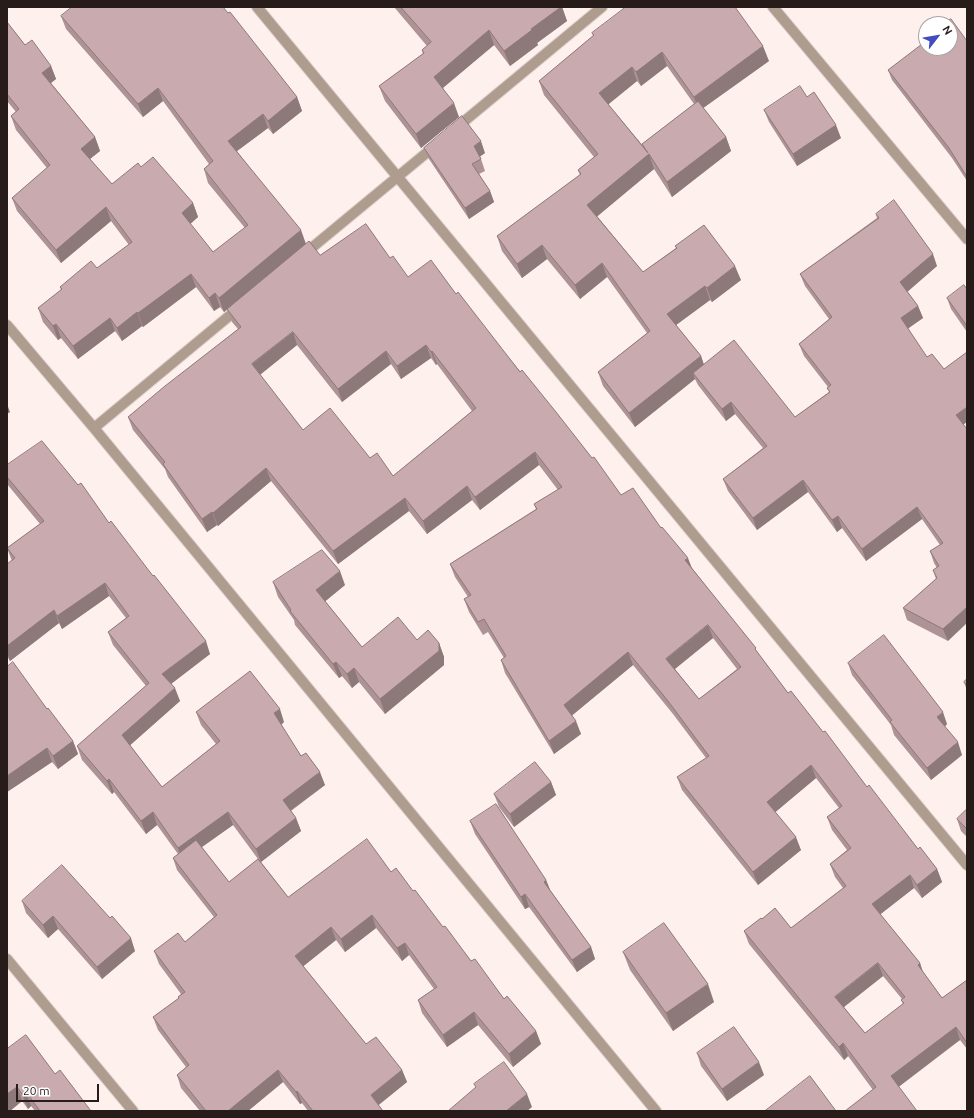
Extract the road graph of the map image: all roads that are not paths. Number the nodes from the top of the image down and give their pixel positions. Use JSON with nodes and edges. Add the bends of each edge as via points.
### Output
{"nodes":[{"id":1,"x":257,"y":7,"type":"edge"},
{"id":2,"x":602,"y":7,"type":"edge"},
{"id":3,"x":773,"y":7,"type":"edge"},
{"id":4,"x":398,"y":176,"type":"junction"},
{"id":5,"x":967,"y":240,"type":"edge"},
{"id":6,"x":294,"y":262,"type":"edge"},
{"id":7,"x":246,"y":302,"type":"edge"},
{"id":8,"x":7,"y":325,"type":"edge"},
{"id":9,"x":94,"y":428,"type":"junction"},
{"id":10,"x":967,"y":865,"type":"edge"},
{"id":11,"x":7,"y":959,"type":"edge"},
{"id":12,"x":133,"y":1111,"type":"edge"},
{"id":13,"x":656,"y":1111,"type":"edge"}],
"edges":[{"from":1,"to":4,"type":"street"},
{"from":2,"to":4,"type":"street"},
{"from":3,"to":5,"type":"street"},
{"from":4,"to":6,"type":"street"},
{"from":4,"to":10,"type":"street"},
{"from":7,"to":9,"type":"street"},
{"from":8,"to":9,"type":"street"},
{"from":9,"to":13,"type":"street"},
{"from":11,"to":12,"type":"street"}]}
